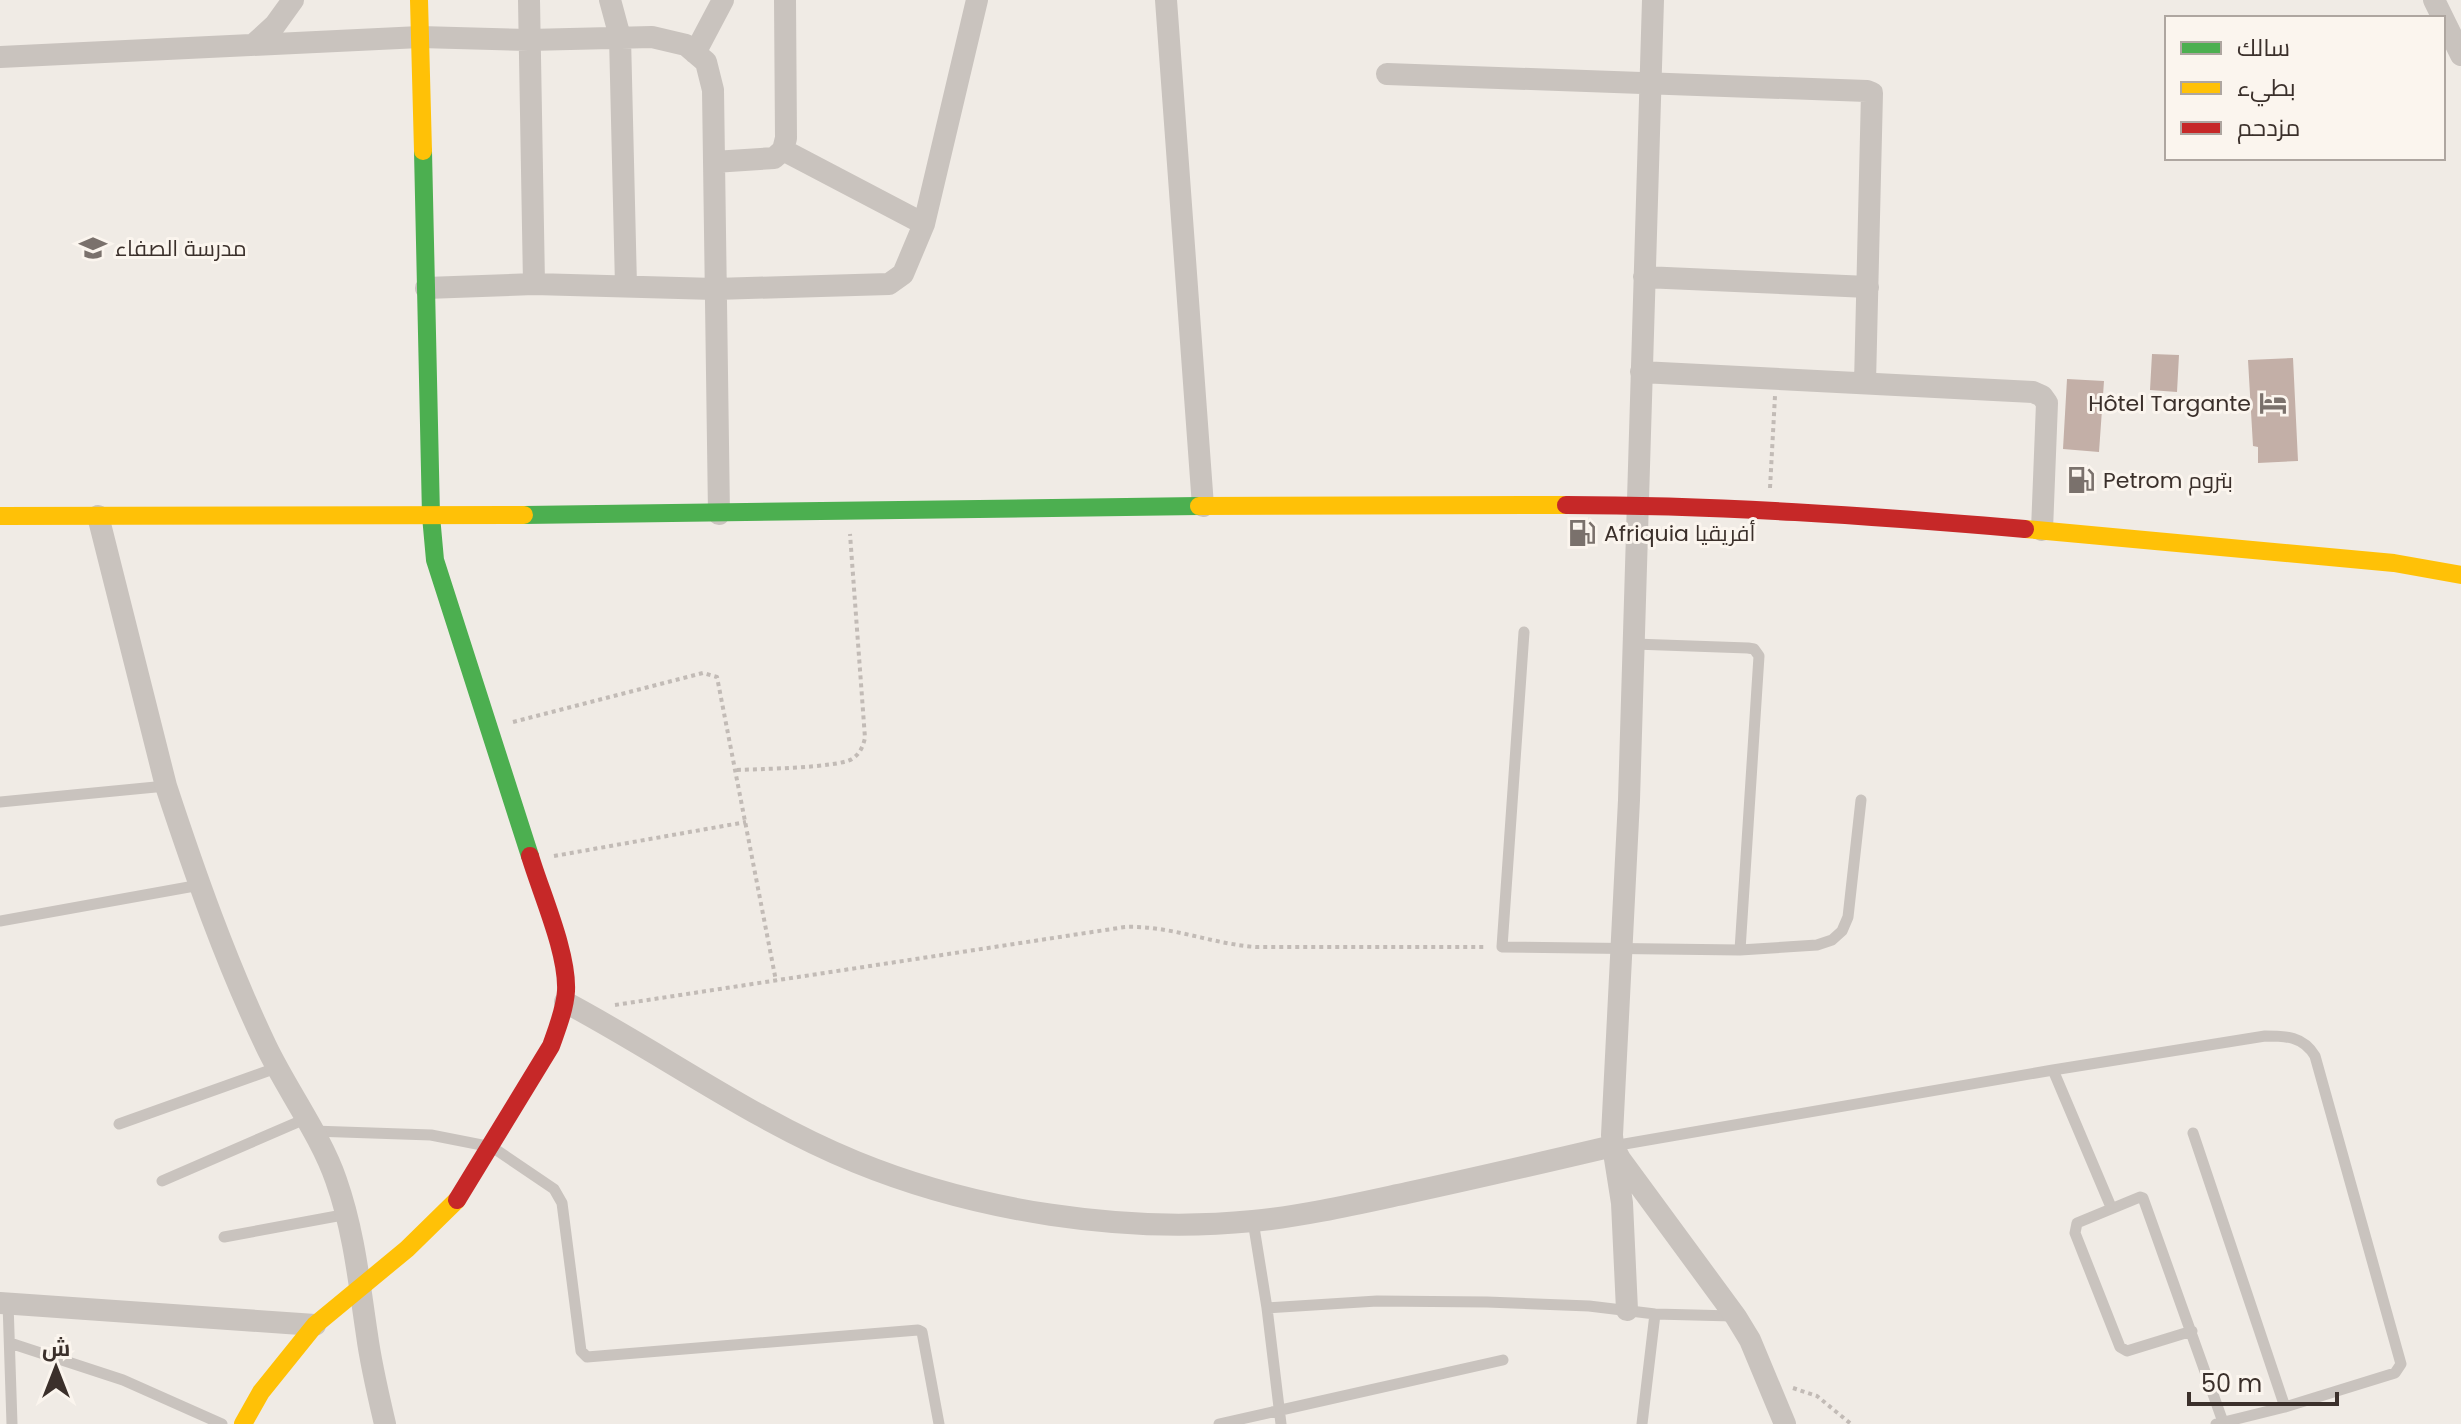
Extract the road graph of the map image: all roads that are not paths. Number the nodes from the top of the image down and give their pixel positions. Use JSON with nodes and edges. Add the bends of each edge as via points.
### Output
{"nodes":[{"id":1,"x":293,"y":0,"type":"edge"},
{"id":2,"x":419,"y":0,"type":"edge"},
{"id":3,"x":529,"y":0,"type":"edge"},
{"id":4,"x":610,"y":0,"type":"edge"},
{"id":5,"x":723,"y":0,"type":"edge"},
{"id":6,"x":785,"y":0,"type":"edge"},
{"id":7,"x":977,"y":0,"type":"edge"},
{"id":8,"x":1166,"y":0,"type":"edge"},
{"id":9,"x":1653,"y":0,"type":"edge"},
{"id":10,"x":2445,"y":22,"type":"edge"},
{"id":11,"x":420,"y":37,"type":"junction"},
{"id":12,"x":620,"y":37,"type":"junction"},
{"id":13,"x":529,"y":40,"type":"junction"},
{"id":14,"x":253,"y":45,"type":"junction"},
{"id":15,"x":695,"y":53,"type":"junction"},
{"id":16,"x":2461,"y":55,"type":"edge"},
{"id":17,"x":0,"y":57,"type":"edge"},
{"id":18,"x":1387,"y":74,"type":"dead end"},
{"id":19,"x":1650,"y":83,"type":"junction"},
{"id":20,"x":783,"y":150,"type":"junction"},
{"id":21,"x":714,"y":162,"type":"junction"},
{"id":22,"x":924,"y":224,"type":"junction"},
{"id":23,"x":1644,"y":277,"type":"junction"},
{"id":24,"x":534,"y":284,"type":"junction"},
{"id":25,"x":626,"y":286,"type":"junction"},
{"id":26,"x":1868,"y":287,"type":"junction"},
{"id":27,"x":426,"y":288,"type":"junction"},
{"id":28,"x":715,"y":289,"type":"junction"},
{"id":29,"x":1641,"y":372,"type":"junction"},
{"id":30,"x":1865,"y":383,"type":"junction"},
{"id":31,"x":1637,"y":505,"type":"junction"},
{"id":32,"x":1203,"y":506,"type":"junction"},
{"id":33,"x":719,"y":514,"type":"junction"},
{"id":34,"x":0,"y":516,"type":"edge"},
{"id":35,"x":98,"y":516,"type":"junction"},
{"id":36,"x":431,"y":516,"type":"junction"},
{"id":37,"x":2042,"y":530,"type":"junction"},
{"id":38,"x":2461,"y":562,"type":"edge"},
{"id":39,"x":2394,"y":563,"type":"junction"},
{"id":40,"x":2461,"y":575,"type":"edge"},
{"id":41,"x":1524,"y":632,"type":"dead end"},
{"id":42,"x":1634,"y":644,"type":"junction"},
{"id":43,"x":166,"y":786,"type":"junction"},
{"id":44,"x":1861,"y":800,"type":"dead end"},
{"id":45,"x":0,"y":802,"type":"edge"},
{"id":46,"x":200,"y":885,"type":"junction"},
{"id":47,"x":0,"y":921,"type":"edge"},
{"id":48,"x":1622,"y":950,"type":"junction"},
{"id":49,"x":1740,"y":950,"type":"junction"},
{"id":50,"x":573,"y":1006,"type":"junction"},
{"id":51,"x":276,"y":1068,"type":"junction"},
{"id":52,"x":2053,"y":1070,"type":"junction"},
{"id":53,"x":119,"y":1124,"type":"dead end"},
{"id":54,"x":308,"y":1125,"type":"junction"},
{"id":55,"x":2193,"y":1133,"type":"dead end"},
{"id":56,"x":1613,"y":1146,"type":"junction"},
{"id":57,"x":492,"y":1147,"type":"junction"},
{"id":58,"x":162,"y":1181,"type":"dead end"},
{"id":59,"x":2111,"y":1207,"type":"junction"},
{"id":60,"x":348,"y":1214,"type":"junction"},
{"id":61,"x":1253,"y":1221,"type":"junction"},
{"id":62,"x":224,"y":1237,"type":"dead end"},
{"id":63,"x":360,"y":1288,"type":"junction"},
{"id":64,"x":4,"y":1303,"type":"edge"},
{"id":65,"x":1267,"y":1308,"type":"junction"},
{"id":66,"x":1627,"y":1310,"type":"junction"},
{"id":67,"x":1655,"y":1314,"type":"junction"},
{"id":68,"x":1736,"y":1317,"type":"junction"},
{"id":69,"x":315,"y":1325,"type":"junction"},
{"id":70,"x":2192,"y":1331,"type":"junction"},
{"id":71,"x":10,"y":1343,"type":"junction"},
{"id":72,"x":1503,"y":1360,"type":"dead end"},
{"id":73,"x":6,"y":1362,"type":"edge"},
{"id":74,"x":2285,"y":1407,"type":"junction"},
{"id":75,"x":1281,"y":1418,"type":"edge"},
{"id":76,"x":2220,"y":1423,"type":"edge"},
{"id":77,"x":12,"y":1424,"type":"edge"},
{"id":78,"x":222,"y":1424,"type":"edge"},
{"id":79,"x":243,"y":1424,"type":"edge"},
{"id":80,"x":385,"y":1424,"type":"edge"},
{"id":81,"x":939,"y":1424,"type":"edge"},
{"id":82,"x":1219,"y":1424,"type":"edge"},
{"id":83,"x":1642,"y":1424,"type":"edge"},
{"id":84,"x":1785,"y":1424,"type":"edge"}],
"edges":[{"from":1,"to":14,"type":"street"},
{"from":2,"to":11,"type":"main road"},
{"from":3,"to":13,"type":"street"},
{"from":4,"to":12,"type":"street"},
{"from":5,"to":15,"type":"street"},
{"from":6,"to":20,"type":"street"},
{"from":7,"to":22,"type":"street"},
{"from":8,"to":32,"type":"street"},
{"from":9,"to":19,"type":"street"},
{"from":10,"to":16,"type":"street"},
{"from":11,"to":13,"type":"street"},
{"from":11,"to":14,"type":"street"},
{"from":11,"to":27,"type":"main road"},
{"from":12,"to":13,"type":"street"},
{"from":12,"to":15,"type":"street","via":[[652,37],[686,45]]},
{"from":12,"to":25,"type":"street"},
{"from":13,"to":24,"type":"street"},
{"from":14,"to":17,"type":"street"},
{"from":15,"to":21,"type":"street","via":[[706,62],[713,90]]},
{"from":18,"to":19,"type":"street"},
{"from":19,"to":23,"type":"street"},
{"from":19,"to":26,"type":"street","via":[[1872,93]]},
{"from":20,"to":21,"type":"street","via":[[774,158]]},
{"from":20,"to":22,"type":"street"},
{"from":21,"to":28,"type":"street"},
{"from":22,"to":28,"type":"street","via":[[903,274],[889,284]]},
{"from":23,"to":26,"type":"street"},
{"from":23,"to":29,"type":"street"},
{"from":24,"to":25,"type":"street"},
{"from":24,"to":27,"type":"street"},
{"from":25,"to":28,"type":"street"},
{"from":26,"to":30,"type":"street"},
{"from":27,"to":36,"type":"main road"},
{"from":28,"to":33,"type":"street"},
{"from":29,"to":30,"type":"street"},
{"from":29,"to":31,"type":"street"},
{"from":30,"to":37,"type":"street","via":[[2042,396],[2047,403]]},
{"from":31,"to":32,"type":"main road"},
{"from":31,"to":37,"type":"main road"},
{"from":31,"to":42,"type":"street"},
{"from":32,"to":33,"type":"main road"},
{"from":33,"to":36,"type":"main road"},
{"from":34,"to":35,"type":"main road"},
{"from":35,"to":36,"type":"main road"},
{"from":35,"to":43,"type":"street"},
{"from":36,"to":50,"type":"main road","via":[[439,579],[532,860]]},
{"from":37,"to":39,"type":"main road"},
{"from":38,"to":39,"type":"main road"},
{"from":39,"to":40,"type":"main road"},
{"from":41,"to":48,"type":"lane","via":[[1502,947]]},
{"from":42,"to":48,"type":"street"},
{"from":42,"to":49,"type":"lane","via":[[1748,648],[1759,656]]},
{"from":43,"to":45,"type":"lane"},
{"from":43,"to":46,"type":"street"},
{"from":44,"to":49,"type":"lane","via":[[1842,931],[1817,945]]},
{"from":46,"to":47,"type":"lane"},
{"from":46,"to":51,"type":"street"},
{"from":48,"to":49,"type":"lane"},
{"from":48,"to":56,"type":"street"},
{"from":50,"to":57,"type":"main road"},
{"from":50,"to":61,"type":"street","via":[[791,1133],[914,1183],[998,1205],[1075,1217],[1161,1225]]},
{"from":51,"to":53,"type":"lane"},
{"from":51,"to":54,"type":"street"},
{"from":52,"to":56,"type":"lane"},
{"from":52,"to":59,"type":"lane"},
{"from":52,"to":74,"type":"lane","via":[[2265,1036],[2297,1038],[2308,1045],[2401,1364],[2395,1373]]},
{"from":54,"to":57,"type":"lane","via":[[431,1135]]},
{"from":54,"to":58,"type":"lane"},
{"from":54,"to":60,"type":"street"},
{"from":55,"to":74,"type":"lane"},
{"from":56,"to":61,"type":"street","via":[[1339,1208]]},
{"from":56,"to":66,"type":"street","via":[[1622,1203]]},
{"from":56,"to":68,"type":"street"},
{"from":57,"to":63,"type":"main road","via":[[454,1204]]},
{"from":57,"to":81,"type":"lane","via":[[560,1197],[581,1351],[587,1357],[918,1330]]},
{"from":59,"to":70,"type":"lane","via":[[2143,1198]]},
{"from":59,"to":70,"type":"lane","via":[[2075,1227],[2120,1347],[2127,1351]]},
{"from":60,"to":62,"type":"lane"},
{"from":60,"to":63,"type":"street"},
{"from":61,"to":65,"type":"lane"},
{"from":63,"to":69,"type":"main road"},
{"from":63,"to":80,"type":"street"},
{"from":64,"to":69,"type":"street"},
{"from":64,"to":71,"type":"lane"},
{"from":65,"to":66,"type":"lane","via":[[1393,1301]]},
{"from":65,"to":75,"type":"lane"},
{"from":66,"to":67,"type":"lane"},
{"from":67,"to":68,"type":"lane"},
{"from":67,"to":83,"type":"lane"},
{"from":68,"to":84,"type":"street"},
{"from":69,"to":79,"type":"main road","via":[[261,1392]]},
{"from":70,"to":76,"type":"lane"},
{"from":71,"to":73,"type":"lane"},
{"from":71,"to":78,"type":"lane","via":[[123,1380]]},
{"from":72,"to":75,"type":"lane"},
{"from":73,"to":77,"type":"lane"},
{"from":74,"to":76,"type":"lane"},
{"from":75,"to":82,"type":"lane"}]}
